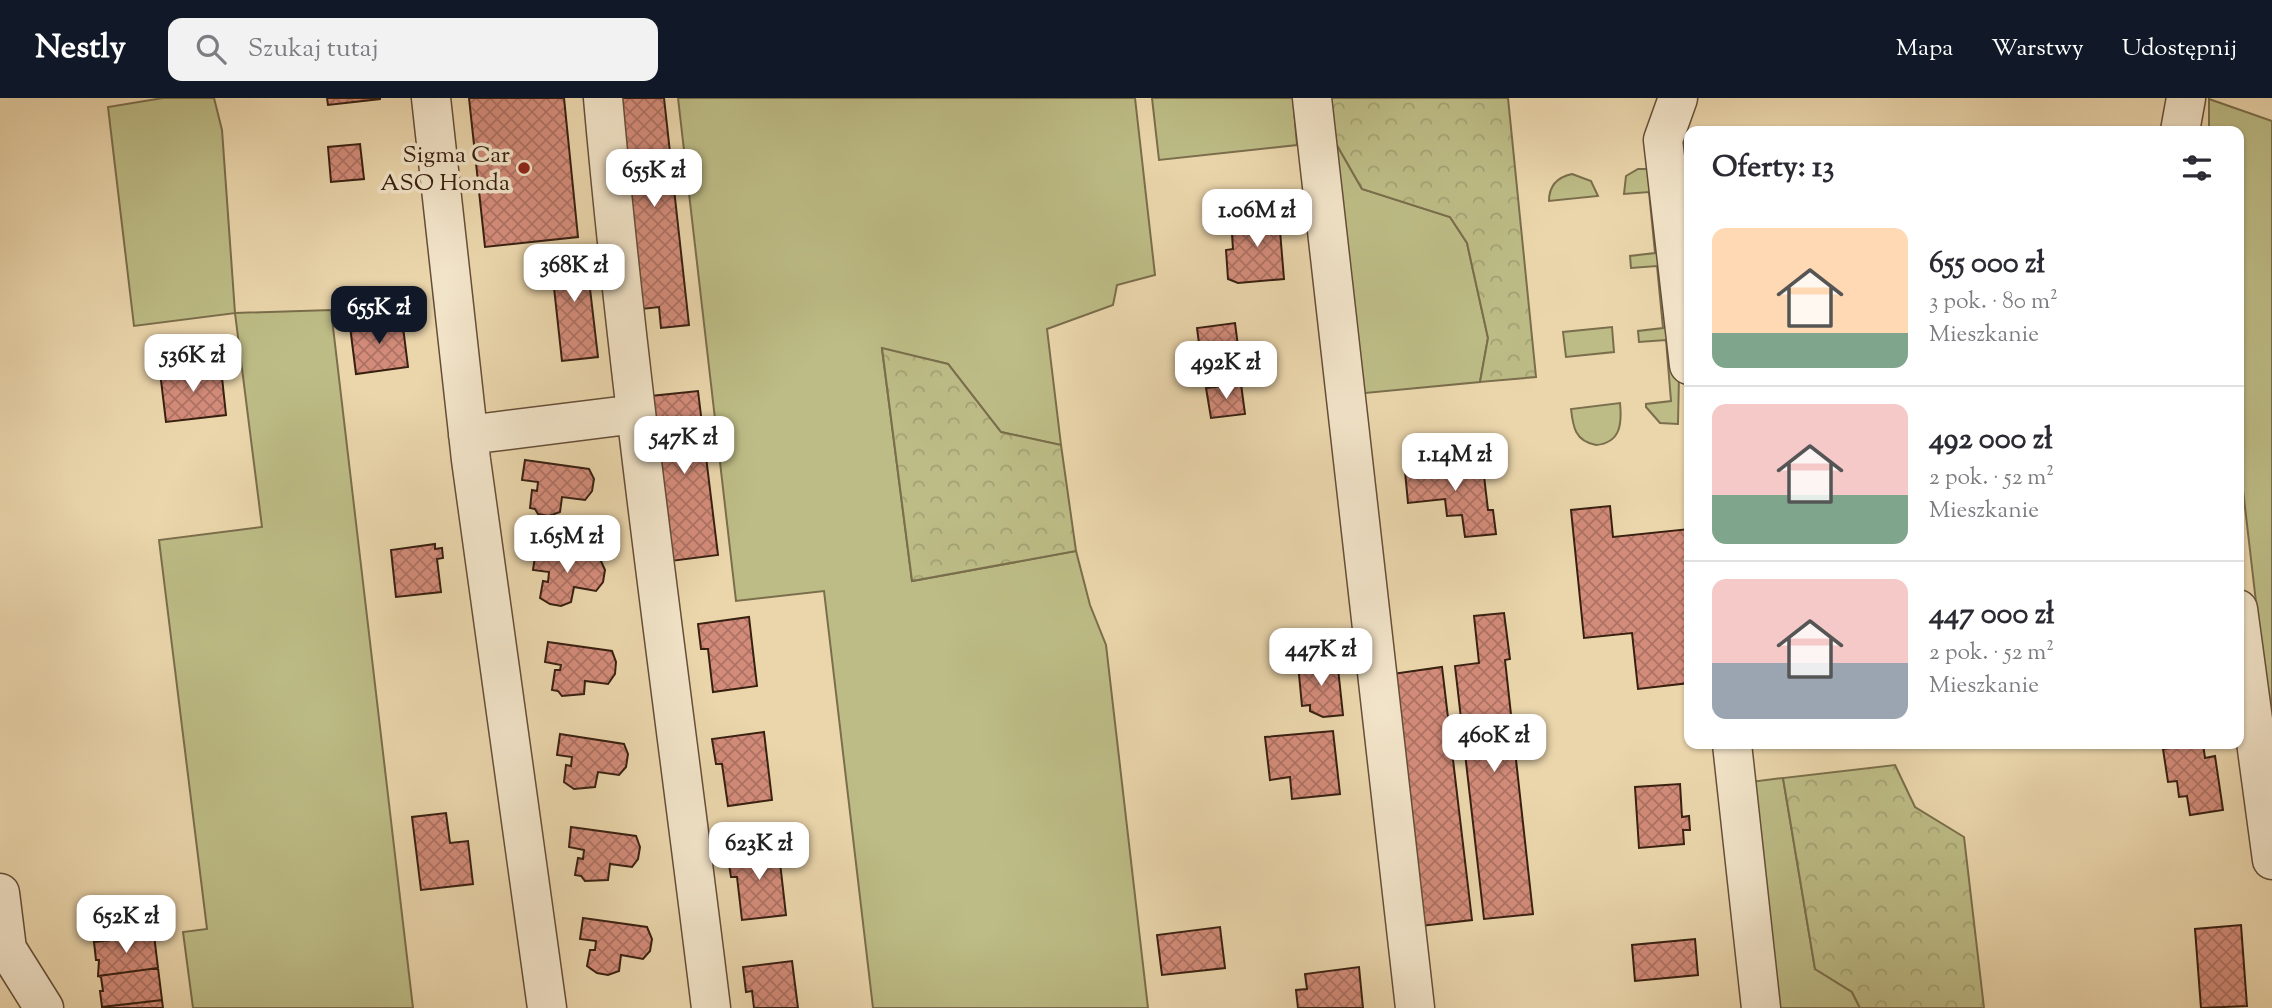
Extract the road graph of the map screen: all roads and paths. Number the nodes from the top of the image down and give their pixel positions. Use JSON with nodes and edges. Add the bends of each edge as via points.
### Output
{"nodes":[{"id":1,"x":431,"y":98,"type":"edge"},
{"id":2,"x":603,"y":98,"type":"edge"},
{"id":3,"x":1312,"y":98,"type":"edge"},
{"id":4,"x":1678,"y":98,"type":"edge"},
{"id":5,"x":2186,"y":98,"type":"edge"},
{"id":6,"x":2181,"y":126,"type":"edge"},
{"id":7,"x":1684,"y":322,"type":"edge"},
{"id":8,"x":636,"y":414,"type":"junction"},
{"id":9,"x":468,"y":435,"type":"junction"},
{"id":10,"x":2244,"y":653,"type":"edge"},
{"id":11,"x":1733,"y":749,"type":"edge"},
{"id":12,"x":2272,"y":860,"type":"edge"},
{"id":13,"x":0,"y":894,"type":"edge"},
{"id":14,"x":44,"y":1008,"type":"edge"},
{"id":15,"x":547,"y":1008,"type":"edge"},
{"id":16,"x":711,"y":1008,"type":"edge"},
{"id":17,"x":1415,"y":1008,"type":"edge"},
{"id":18,"x":1761,"y":1008,"type":"edge"}],
"edges":[{"from":1,"to":9,"type":"street"},
{"from":2,"to":8,"type":"street"},
{"from":3,"to":17,"type":"street"},
{"from":4,"to":7,"type":"street","via":[[1663,140]]},
{"from":5,"to":6,"type":"street"},
{"from":8,"to":9,"type":"street"},
{"from":8,"to":16,"type":"street"},
{"from":9,"to":15,"type":"street"},
{"from":10,"to":12,"type":"street"},
{"from":11,"to":18,"type":"street"},
{"from":13,"to":14,"type":"street","via":[[7,949]]}]}
